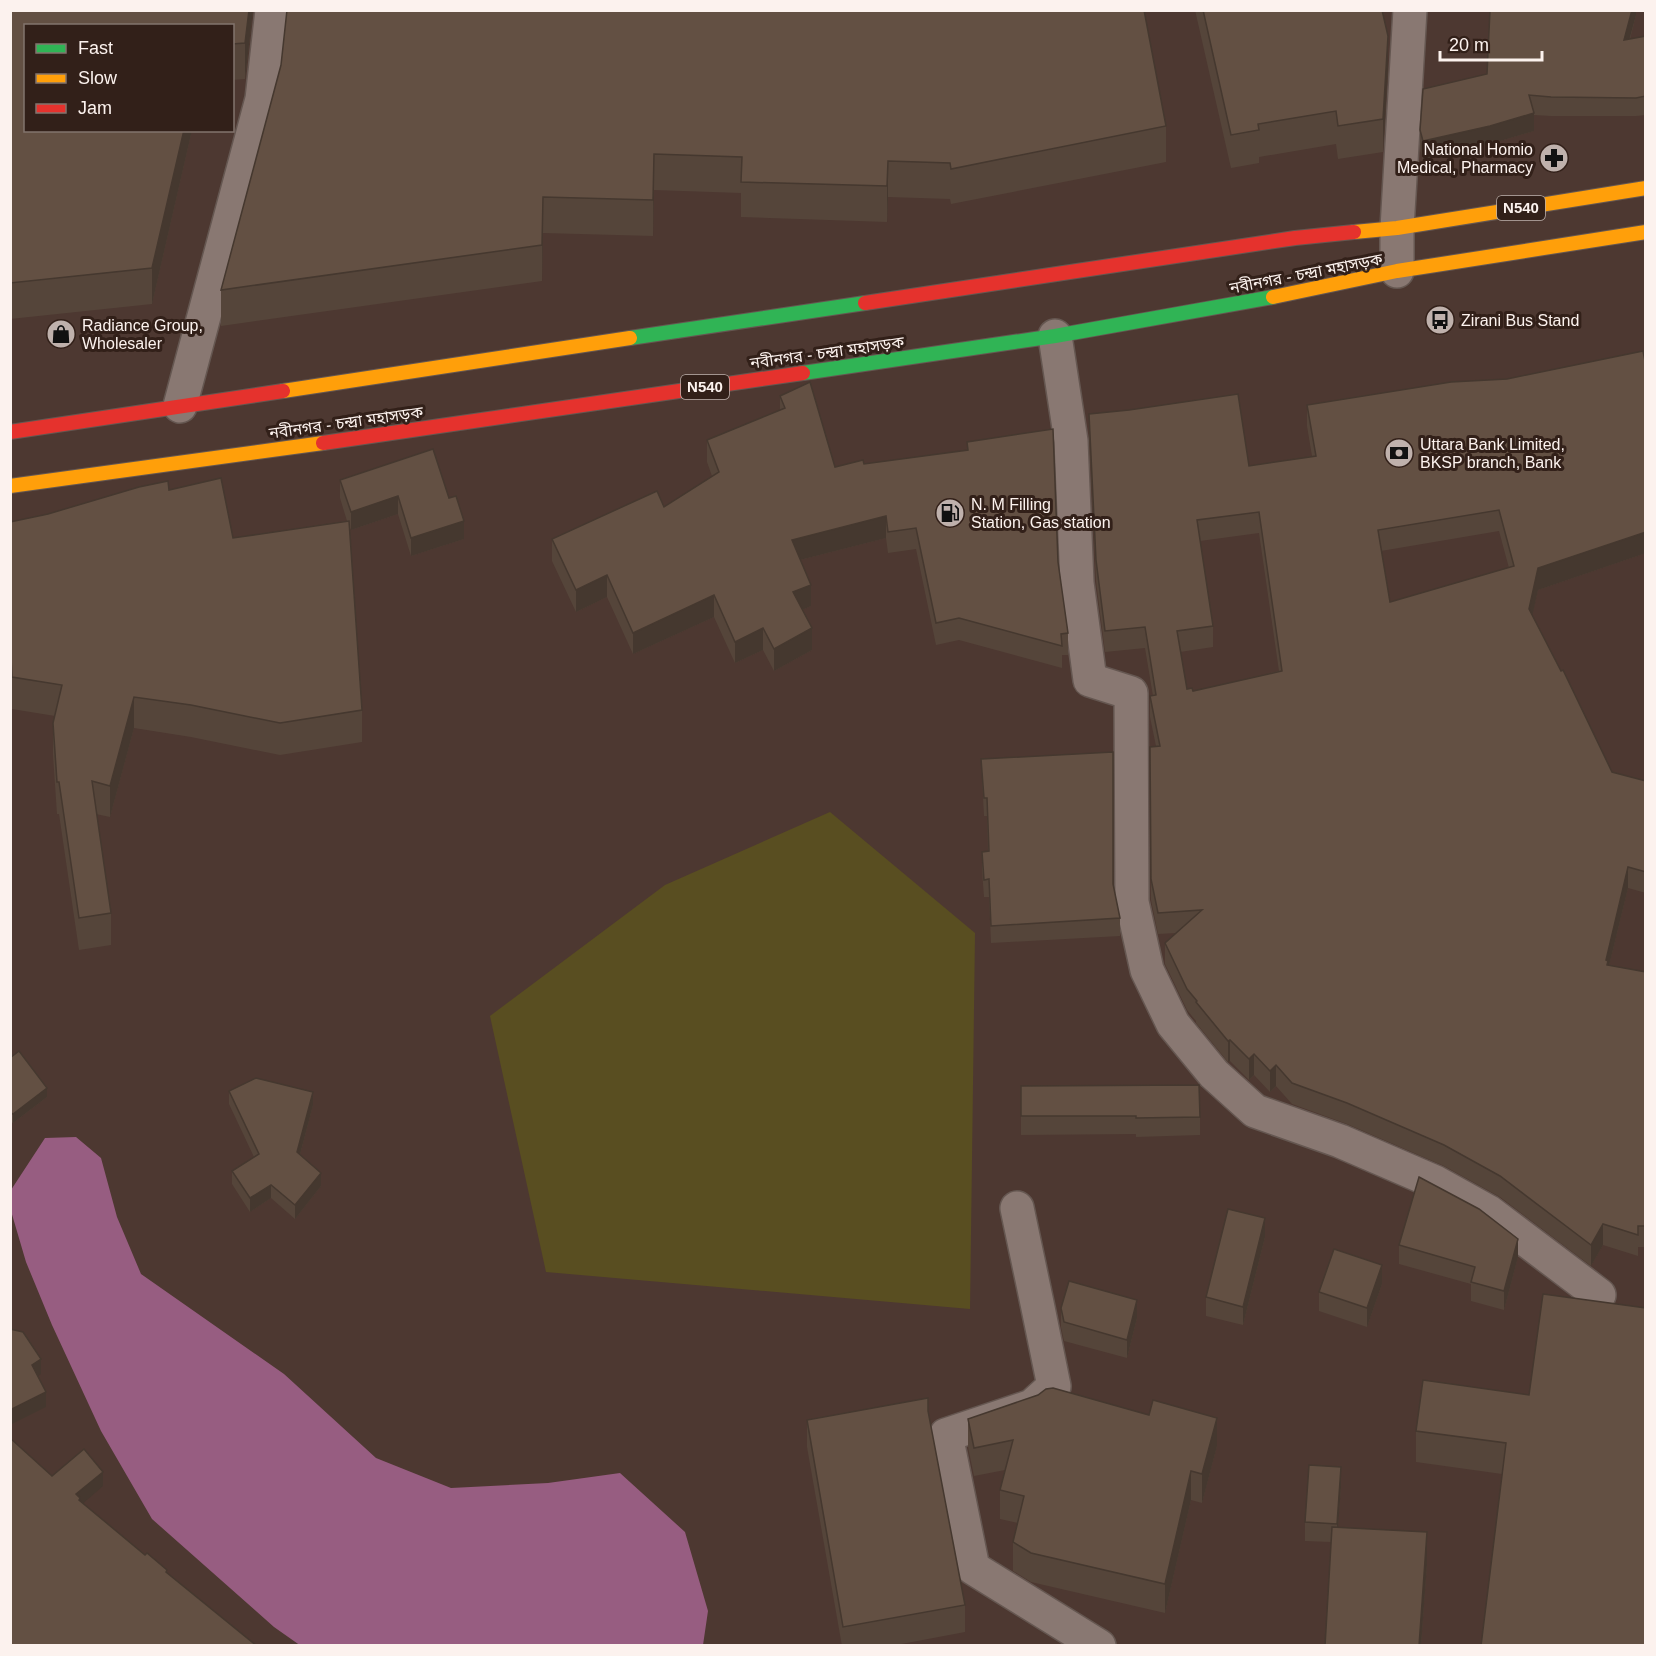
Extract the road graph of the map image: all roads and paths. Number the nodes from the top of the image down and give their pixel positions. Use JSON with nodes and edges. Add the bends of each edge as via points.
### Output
{"nodes":[{"id":1,"x":272,"y":10,"type":"edge"},
{"id":2,"x":1410,"y":10,"type":"edge"},
{"id":3,"x":1646,"y":188,"type":"edge"},
{"id":4,"x":1397,"y":228,"type":"junction"},
{"id":5,"x":1646,"y":232,"type":"edge"},
{"id":6,"x":1397,"y":271,"type":"junction"},
{"id":7,"x":1055,"y":336,"type":"junction"},
{"id":8,"x":180,"y":406,"type":"junction"},
{"id":9,"x":10,"y":432,"type":"edge"},
{"id":10,"x":10,"y":486,"type":"edge"},
{"id":11,"x":1017,"y":1208,"type":"dead end"},
{"id":12,"x":1599,"y":1295,"type":"dead end"},
{"id":13,"x":1099,"y":1646,"type":"edge"}],
"edges":[{"from":1,"to":8,"type":"street","via":[[262,99]]},
{"from":2,"to":4,"type":"street"},
{"from":3,"to":4,"type":"highway","name":"নবীনগর - চন্দ্রা মহাসড়ক","number":"N540"},
{"from":4,"to":6,"type":"street"},
{"from":4,"to":8,"type":"highway","name":"নবীনগর - চন্দ্রা মহাসড়ক","number":"N540","via":[[1295,238]]},
{"from":5,"to":6,"type":"highway","name":"নবীনগর - চন্দ্রা মহাসড়ক","number":"N540"},
{"from":6,"to":7,"type":"highway","name":"নবীনগর - চন্দ্রা মহাসড়ক","number":"N540","via":[[1298,293]]},
{"from":7,"to":10,"type":"highway","name":"নবীনগর - চন্দ্রা মহাসড়ক","number":"N540"},
{"from":7,"to":12,"type":"street","via":[[1071,441],[1077,583],[1090,680],[1131,693],[1132,902],[1147,970],[1173,1024],[1214,1074],[1255,1111],[1340,1141],[1435,1182],[1489,1212]]},
{"from":8,"to":9,"type":"highway","name":"নবীনগর - চন্দ্রা মহাসড়ক","number":"N540"},
{"from":11,"to":13,"type":"street","via":[[1054,1386],[1032,1406],[946,1435],[973,1568]]}]}
